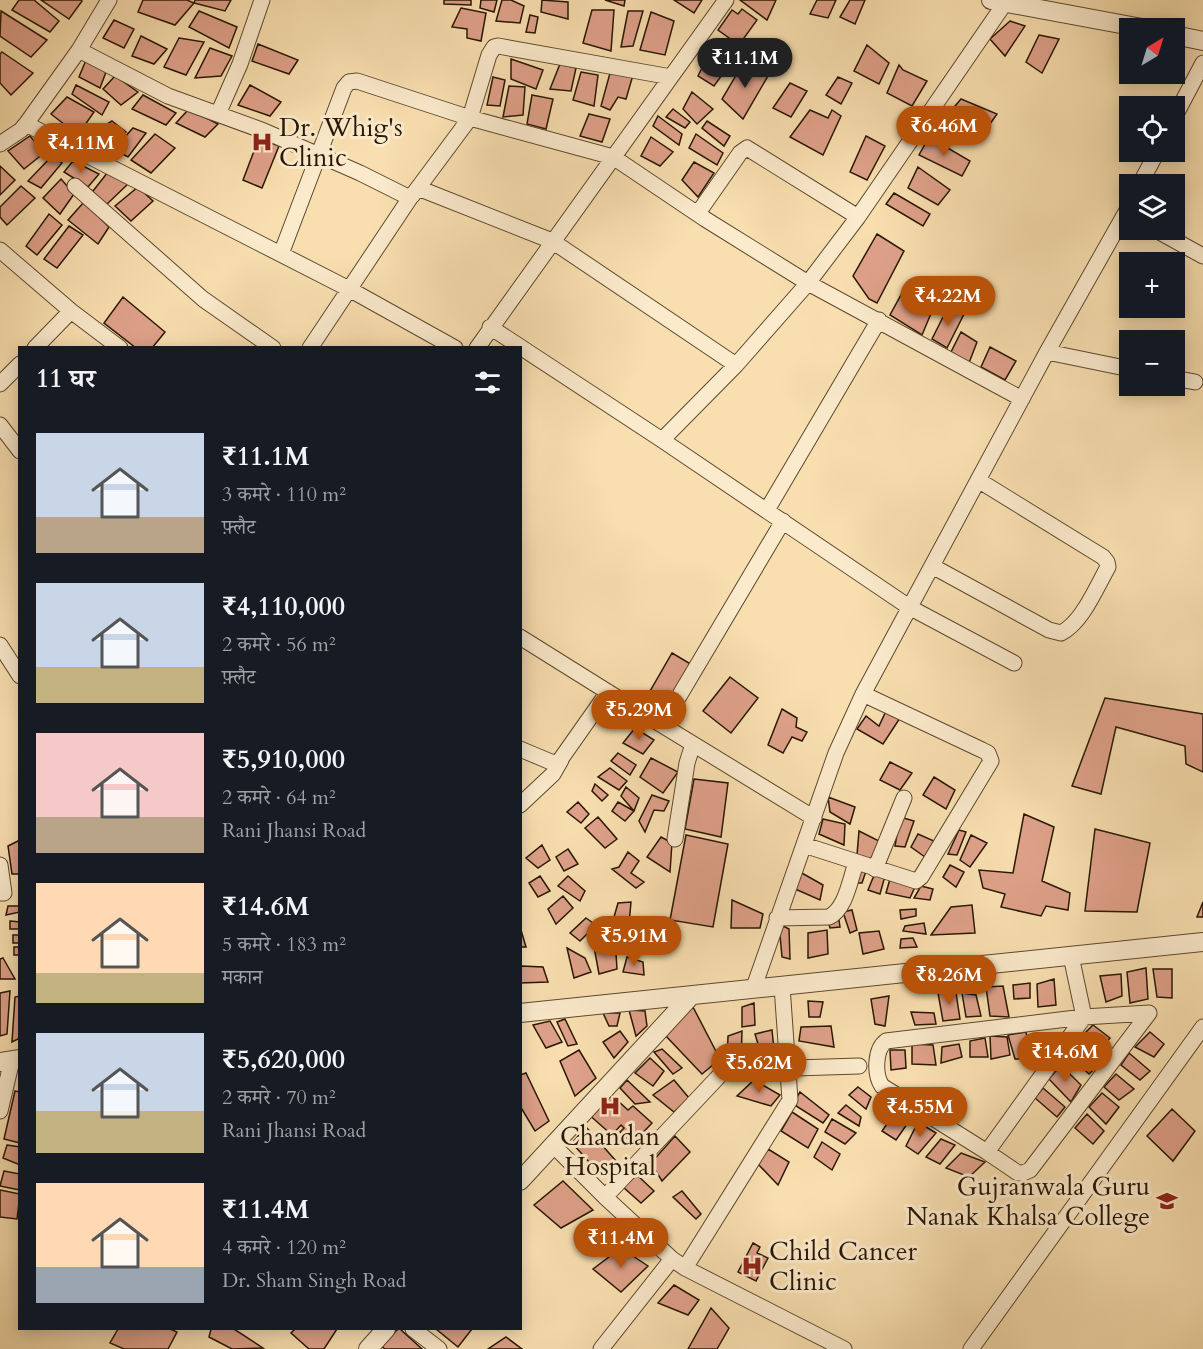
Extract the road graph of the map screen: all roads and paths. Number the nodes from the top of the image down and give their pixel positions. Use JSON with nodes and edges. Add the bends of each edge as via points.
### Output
{"nodes":[{"id":1,"x":110,"y":0,"type":"edge"},
{"id":2,"x":262,"y":0,"type":"edge"},
{"id":3,"x":726,"y":0,"type":"edge"},
{"id":4,"x":998,"y":2,"type":"edge"},
{"id":5,"x":1119,"y":24,"type":"edge"},
{"id":6,"x":1185,"y":37,"type":"edge"},
{"id":7,"x":1203,"y":41,"type":"edge"},
{"id":8,"x":80,"y":50,"type":"junction"},
{"id":9,"x":1203,"y":63,"type":"edge"},
{"id":10,"x":671,"y":77,"type":"junction"},
{"id":11,"x":1185,"y":97,"type":"edge"},
{"id":12,"x":218,"y":114,"type":"junction"},
{"id":13,"x":470,"y":118,"type":"junction"},
{"id":14,"x":26,"y":124,"type":"junction"},
{"id":15,"x":0,"y":144,"type":"edge"},
{"id":16,"x":319,"y":155,"type":"junction"},
{"id":17,"x":613,"y":157,"type":"junction"},
{"id":18,"x":75,"y":186,"type":"dead end"},
{"id":19,"x":414,"y":193,"type":"junction"},
{"id":20,"x":698,"y":213,"type":"junction"},
{"id":21,"x":858,"y":217,"type":"junction"},
{"id":22,"x":1119,"y":227,"type":"edge"},
{"id":23,"x":1174,"y":240,"type":"edge"},
{"id":24,"x":552,"y":241,"type":"junction"},
{"id":25,"x":0,"y":250,"type":"edge"},
{"id":26,"x":281,"y":254,"type":"junction"},
{"id":27,"x":1203,"y":256,"type":"edge"},
{"id":28,"x":808,"y":283,"type":"junction"},
{"id":29,"x":349,"y":289,"type":"junction"},
{"id":30,"x":71,"y":311,"type":"junction"},
{"id":31,"x":879,"y":320,"type":"junction"},
{"id":32,"x":490,"y":327,"type":"junction"},
{"id":33,"x":37,"y":346,"type":"edge"},
{"id":34,"x":117,"y":346,"type":"edge"},
{"id":35,"x":270,"y":346,"type":"edge"},
{"id":36,"x":311,"y":346,"type":"edge"},
{"id":37,"x":451,"y":346,"type":"edge"},
{"id":38,"x":478,"y":346,"type":"edge"},
{"id":39,"x":519,"y":346,"type":"edge"},
{"id":40,"x":522,"y":348,"type":"edge"},
{"id":41,"x":1047,"y":351,"type":"junction"},
{"id":42,"x":736,"y":364,"type":"junction"},
{"id":43,"x":18,"y":366,"type":"edge"},
{"id":44,"x":1119,"y":367,"type":"edge"},
{"id":45,"x":1185,"y":380,"type":"edge"},
{"id":46,"x":1195,"y":382,"type":"dead end"},
{"id":47,"x":0,"y":384,"type":"edge"},
{"id":48,"x":1022,"y":399,"type":"junction"},
{"id":49,"x":0,"y":425,"type":"edge"},
{"id":50,"x":662,"y":440,"type":"junction"},
{"id":51,"x":18,"y":448,"type":"edge"},
{"id":52,"x":978,"y":480,"type":"junction"},
{"id":53,"x":766,"y":510,"type":"junction"},
{"id":54,"x":783,"y":521,"type":"junction"},
{"id":55,"x":932,"y":566,"type":"junction"},
{"id":56,"x":909,"y":607,"type":"junction"},
{"id":57,"x":522,"y":638,"type":"edge"},
{"id":58,"x":0,"y":645,"type":"edge"},
{"id":59,"x":1014,"y":663,"type":"dead end"},
{"id":60,"x":18,"y":673,"type":"edge"},
{"id":61,"x":608,"y":692,"type":"junction"},
{"id":62,"x":863,"y":694,"type":"junction"},
{"id":63,"x":662,"y":725,"type":"junction"},
{"id":64,"x":693,"y":744,"type":"junction"},
{"id":65,"x":522,"y":750,"type":"edge"},
{"id":66,"x":561,"y":760,"type":"junction"},
{"id":67,"x":904,"y":798,"type":"dead end"},
{"id":68,"x":522,"y":803,"type":"edge"},
{"id":69,"x":814,"y":818,"type":"junction"},
{"id":70,"x":675,"y":838,"type":"dead end"},
{"id":71,"x":804,"y":845,"type":"junction"},
{"id":72,"x":856,"y":863,"type":"junction"},
{"id":73,"x":0,"y":865,"type":"edge"},
{"id":74,"x":875,"y":869,"type":"junction"},
{"id":75,"x":18,"y":890,"type":"edge"},
{"id":76,"x":2,"y":893,"type":"edge"},
{"id":77,"x":777,"y":918,"type":"junction"},
{"id":78,"x":1203,"y":942,"type":"edge"},
{"id":79,"x":1071,"y":956,"type":"junction"},
{"id":80,"x":782,"y":986,"type":"junction"},
{"id":81,"x":753,"y":987,"type":"junction"},
{"id":82,"x":690,"y":997,"type":"junction"},
{"id":83,"x":522,"y":1013,"type":"edge"},
{"id":84,"x":1084,"y":1017,"type":"junction"},
{"id":85,"x":1203,"y":1027,"type":"edge"},
{"id":86,"x":10,"y":1060,"type":"edge"},
{"id":87,"x":859,"y":1066,"type":"dead end"},
{"id":88,"x":788,"y":1067,"type":"junction"},
{"id":89,"x":0,"y":1111,"type":"edge"},
{"id":90,"x":553,"y":1145,"type":"junction"},
{"id":91,"x":987,"y":1152,"type":"junction"},
{"id":92,"x":522,"y":1179,"type":"edge"},
{"id":93,"x":605,"y":1197,"type":"junction"},
{"id":94,"x":678,"y":1263,"type":"junction"},
{"id":95,"x":386,"y":1330,"type":"edge"},
{"id":96,"x":414,"y":1330,"type":"edge"},
{"id":97,"x":824,"y":1345,"type":"edge"},
{"id":98,"x":368,"y":1349,"type":"edge"},
{"id":99,"x":438,"y":1349,"type":"edge"},
{"id":100,"x":601,"y":1349,"type":"edge"},
{"id":101,"x":844,"y":1349,"type":"edge"},
{"id":102,"x":971,"y":1349,"type":"edge"}],
"edges":[{"from":1,"to":8,"type":"street"},
{"from":2,"to":12,"type":"street"},
{"from":3,"to":10,"type":"street"},
{"from":4,"to":5,"type":"street"},
{"from":4,"to":21,"type":"street"},
{"from":6,"to":7,"type":"street"},
{"from":8,"to":12,"type":"street","via":[[168,96]]},
{"from":8,"to":14,"type":"street"},
{"from":9,"to":11,"type":"street"},
{"from":10,"to":13,"type":"street","via":[[498,46],[489,55]]},
{"from":10,"to":17,"type":"street"},
{"from":12,"to":16,"type":"street"},
{"from":13,"to":16,"type":"street","via":[[357,81],[348,82]]},
{"from":13,"to":17,"type":"street"},
{"from":13,"to":19,"type":"street"},
{"from":14,"to":15,"type":"street"},
{"from":14,"to":26,"type":"street"},
{"from":16,"to":19,"type":"street"},
{"from":16,"to":26,"type":"street"},
{"from":17,"to":20,"type":"street"},
{"from":17,"to":24,"type":"street"},
{"from":18,"to":35,"type":"street","via":[[203,299]]},
{"from":19,"to":24,"type":"street"},
{"from":19,"to":29,"type":"street"},
{"from":20,"to":21,"type":"street","via":[[747,148]]},
{"from":20,"to":28,"type":"street"},
{"from":21,"to":28,"type":"street"},
{"from":22,"to":41,"type":"street"},
{"from":23,"to":27,"type":"street"},
{"from":24,"to":32,"type":"street"},
{"from":24,"to":42,"type":"street"},
{"from":25,"to":30,"type":"street"},
{"from":26,"to":29,"type":"street"},
{"from":28,"to":31,"type":"street"},
{"from":28,"to":42,"type":"street"},
{"from":29,"to":36,"type":"street"},
{"from":29,"to":37,"type":"street"},
{"from":30,"to":33,"type":"street"},
{"from":30,"to":34,"type":"street"},
{"from":31,"to":48,"type":"street"},
{"from":31,"to":53,"type":"street"},
{"from":32,"to":38,"type":"street"},
{"from":32,"to":39,"type":"street"},
{"from":40,"to":50,"type":"street"},
{"from":41,"to":44,"type":"street"},
{"from":41,"to":48,"type":"street"},
{"from":42,"to":50,"type":"street"},
{"from":43,"to":47,"type":"street"},
{"from":45,"to":46,"type":"street"},
{"from":48,"to":52,"type":"street"},
{"from":49,"to":51,"type":"street"},
{"from":50,"to":53,"type":"street"},
{"from":52,"to":55,"type":"street"},
{"from":52,"to":55,"type":"street","via":[[1103,557],[1108,567],[1077,621],[1061,633]]},
{"from":53,"to":54,"type":"street"},
{"from":54,"to":56,"type":"street"},
{"from":54,"to":63,"type":"street"},
{"from":55,"to":56,"type":"street"},
{"from":56,"to":59,"type":"street"},
{"from":56,"to":62,"type":"street"},
{"from":57,"to":61,"type":"street"},
{"from":58,"to":60,"type":"street"},
{"from":61,"to":63,"type":"street"},
{"from":61,"to":66,"type":"street"},
{"from":62,"to":69,"type":"street","via":[[836,753]]},
{"from":62,"to":74,"type":"street","via":[[988,753],[991,761],[921,877],[909,880]]},
{"from":63,"to":64,"type":"street"},
{"from":64,"to":69,"type":"street"},
{"from":64,"to":70,"type":"street"},
{"from":65,"to":66,"type":"street","via":[[552,762]]},
{"from":66,"to":68,"type":"street","via":[[553,774]]},
{"from":67,"to":74,"type":"street"},
{"from":69,"to":71,"type":"street"},
{"from":71,"to":72,"type":"street"},
{"from":71,"to":77,"type":"street"},
{"from":72,"to":74,"type":"street"},
{"from":72,"to":77,"type":"street","via":[[834,915]]},
{"from":73,"to":76,"type":"street"},
{"from":75,"to":76,"type":"street"},
{"from":77,"to":81,"type":"street"},
{"from":78,"to":79,"type":"street"},
{"from":79,"to":80,"type":"street"},
{"from":79,"to":84,"type":"street"},
{"from":80,"to":81,"type":"street"},
{"from":80,"to":88,"type":"street"},
{"from":81,"to":82,"type":"street"},
{"from":82,"to":83,"type":"street"},
{"from":82,"to":90,"type":"street"},
{"from":84,"to":91,"type":"street"},
{"from":84,"to":91,"type":"street","via":[[1149,1013],[1030,1170],[1018,1173]]},
{"from":84,"to":91,"type":"street","via":[[883,1042],[877,1065],[882,1086]]},
{"from":85,"to":102,"type":"street"},
{"from":86,"to":89,"type":"street"},
{"from":87,"to":88,"type":"street"},
{"from":88,"to":93,"type":"street","via":[[735,1068],[722,1074]]},
{"from":88,"to":94,"type":"street","via":[[791,1093],[787,1106]]},
{"from":90,"to":92,"type":"street"},
{"from":90,"to":93,"type":"street"},
{"from":93,"to":94,"type":"street"},
{"from":94,"to":97,"type":"street"},
{"from":94,"to":100,"type":"street"},
{"from":95,"to":98,"type":"street"},
{"from":96,"to":99,"type":"street"},
{"from":97,"to":101,"type":"street"}]}
